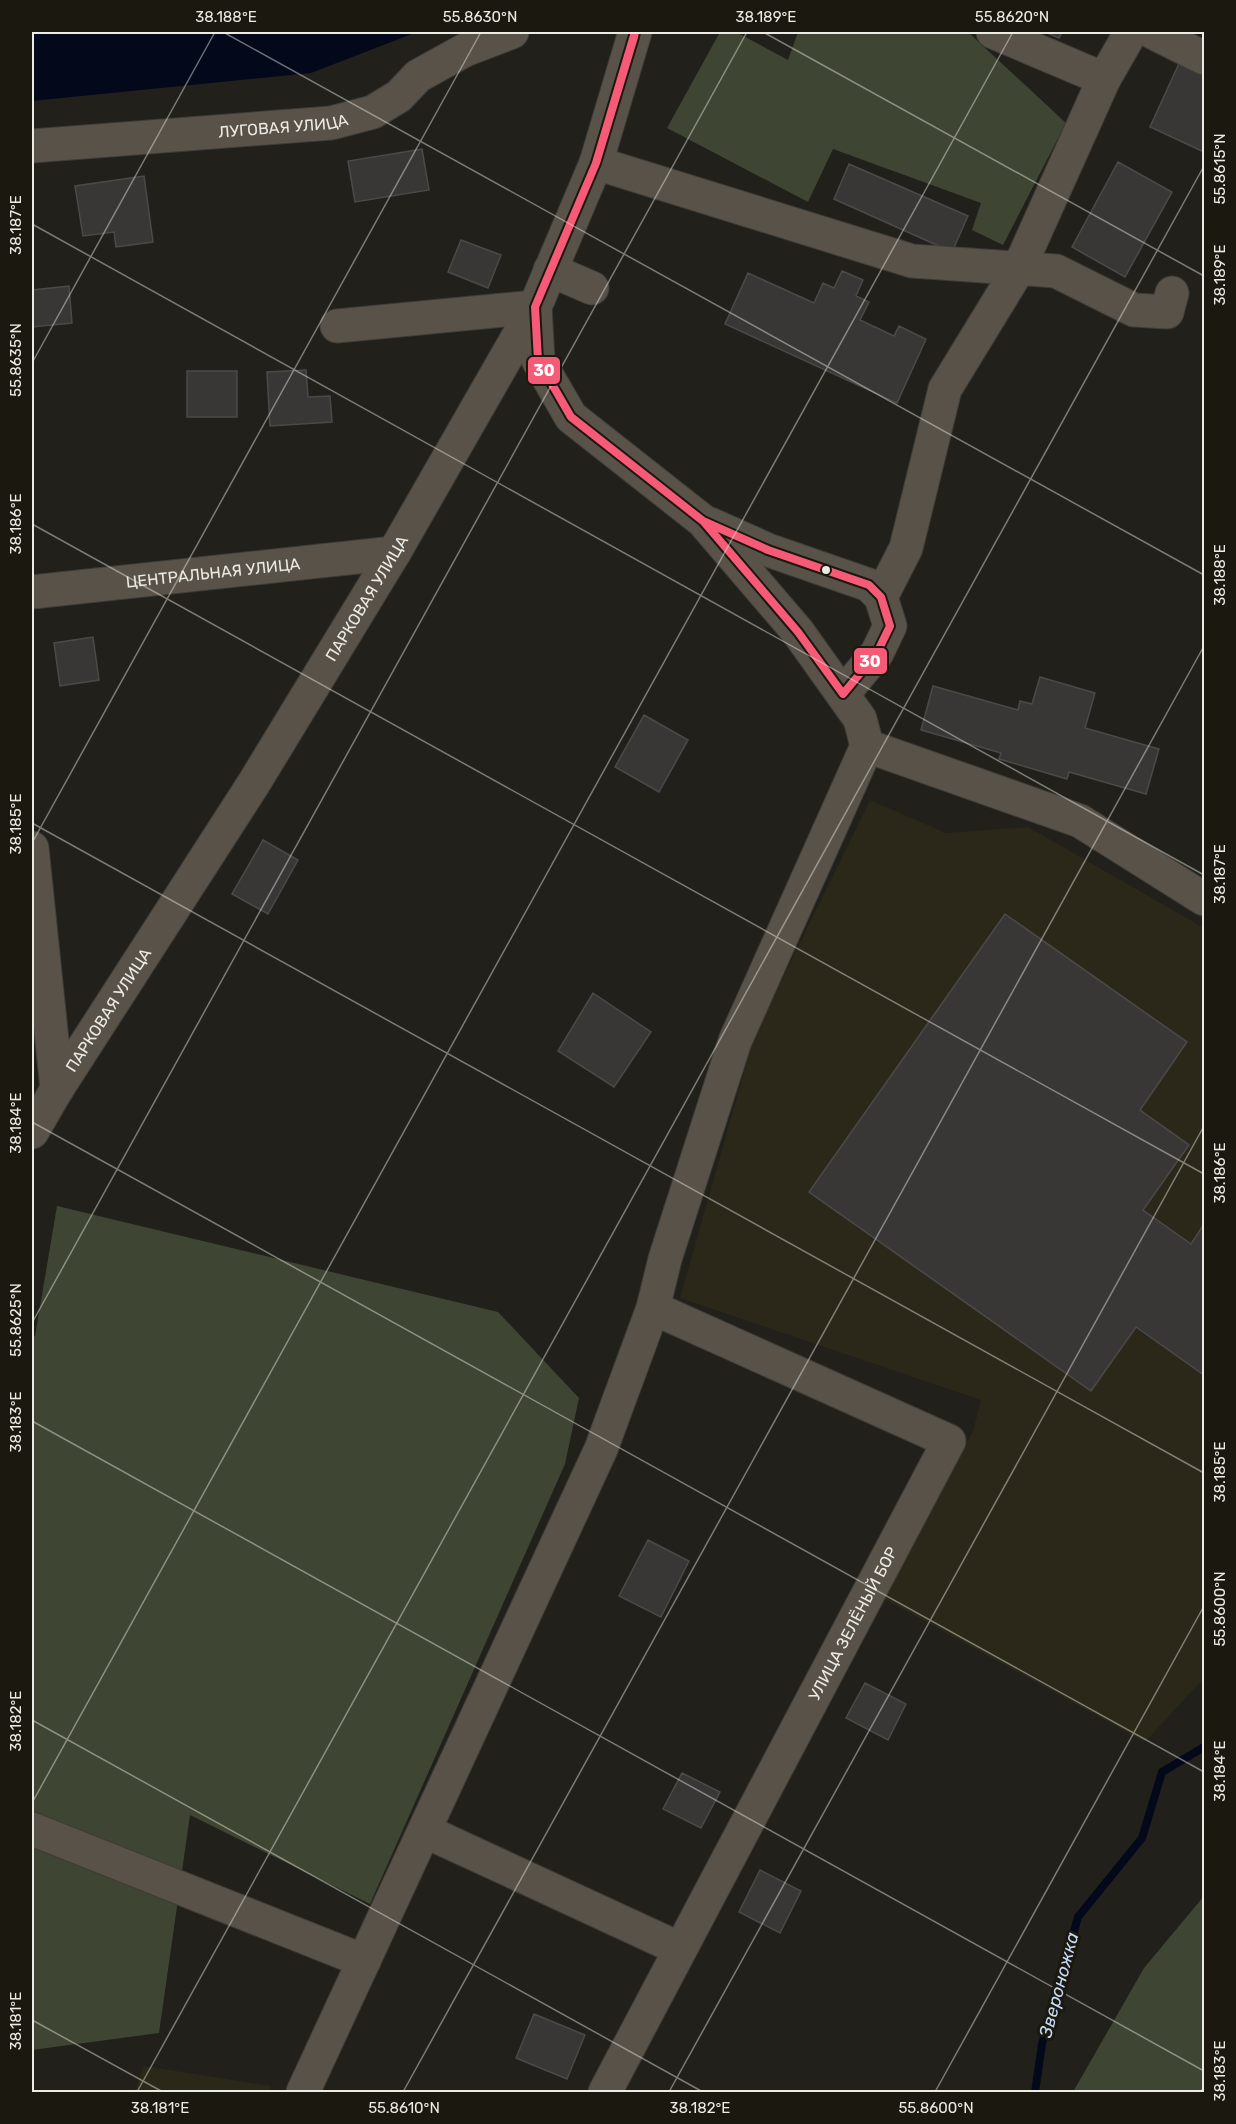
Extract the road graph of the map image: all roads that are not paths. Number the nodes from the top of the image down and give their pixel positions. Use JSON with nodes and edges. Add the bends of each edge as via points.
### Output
{"nodes":[{"id":1,"x":512,"y":32,"type":"edge"},
{"id":2,"x":635,"y":32,"type":"edge"},
{"id":3,"x":993,"y":32,"type":"edge"},
{"id":4,"x":1131,"y":32,"type":"edge"},
{"id":5,"x":1152,"y":32,"type":"edge"},
{"id":6,"x":1204,"y":58,"type":"edge"},
{"id":7,"x":1104,"y":78,"type":"junction"},
{"id":8,"x":32,"y":146,"type":"edge"},
{"id":9,"x":596,"y":163,"type":"junction"},
{"id":10,"x":1019,"y":268,"type":"junction"},
{"id":11,"x":550,"y":270,"type":"junction"},
{"id":12,"x":592,"y":288,"type":"dead end"},
{"id":13,"x":1172,"y":293,"type":"dead end"},
{"id":14,"x":535,"y":307,"type":"junction"},
{"id":15,"x":337,"y":326,"type":"dead end"},
{"id":16,"x":703,"y":521,"type":"junction"},
{"id":17,"x":394,"y":553,"type":"junction"},
{"id":18,"x":32,"y":592,"type":"edge"},
{"id":19,"x":881,"y":597,"type":"junction"},
{"id":20,"x":843,"y":694,"type":"junction"},
{"id":21,"x":867,"y":746,"type":"junction"},
{"id":22,"x":32,"y":849,"type":"edge"},
{"id":23,"x":1204,"y":899,"type":"edge"},
{"id":24,"x":57,"y":1089,"type":"junction"},
{"id":25,"x":32,"y":1132,"type":"edge"},
{"id":26,"x":653,"y":1308,"type":"junction"},
{"id":27,"x":32,"y":1829,"type":"edge"},
{"id":28,"x":424,"y":1831,"type":"junction"},
{"id":29,"x":680,"y":1949,"type":"junction"},
{"id":30,"x":364,"y":1960,"type":"junction"},
{"id":31,"x":303,"y":2092,"type":"edge"},
{"id":32,"x":605,"y":2092,"type":"edge"}],
"edges":[{"from":1,"to":8,"type":"street","name":"ЛУГОВАЯ УЛИЦА","via":[[465,50],[418,76],[399,96],[373,112],[331,123]]},
{"from":2,"to":9,"type":"street","name":"ПАРКОВАЯ УЛИЦА"},
{"from":3,"to":7,"type":"street"},
{"from":4,"to":7,"type":"street"},
{"from":5,"to":6,"type":"street"},
{"from":7,"to":10,"type":"street"},
{"from":9,"to":10,"type":"street","via":[[912,261]]},
{"from":9,"to":11,"type":"street","name":"ПАРКОВАЯ УЛИЦА"},
{"from":10,"to":13,"type":"street","via":[[1056,271],[1134,310],[1167,312]]},
{"from":10,"to":19,"type":"street","via":[[945,389],[906,549]]},
{"from":11,"to":12,"type":"street"},
{"from":11,"to":14,"type":"street","name":"ПАРКОВАЯ УЛИЦА"},
{"from":14,"to":15,"type":"street"},
{"from":14,"to":16,"type":"street","via":[[538,360],[571,417]]},
{"from":14,"to":17,"type":"street","name":"ПАРКОВАЯ УЛИЦА"},
{"from":16,"to":19,"type":"street","via":[[768,550],[869,585]]},
{"from":16,"to":20,"type":"street","via":[[798,632]]},
{"from":17,"to":18,"type":"street","name":"ЦЕНТРАЛЬНАЯ УЛИЦА"},
{"from":17,"to":24,"type":"street","name":"ПАРКОВАЯ УЛИЦА","via":[[254,783]]},
{"from":19,"to":20,"type":"street","via":[[890,626],[878,653]]},
{"from":20,"to":21,"type":"street","via":[[860,719]]},
{"from":21,"to":23,"type":"street","via":[[1080,821]]},
{"from":21,"to":26,"type":"street","via":[[735,1041]]},
{"from":22,"to":24,"type":"street"},
{"from":24,"to":25,"type":"street","name":"ПАРКОВАЯ УЛИЦА"},
{"from":26,"to":28,"type":"street","via":[[601,1449]]},
{"from":26,"to":29,"type":"street","name":"УЛИЦА ЗЕЛЁНЫЙ БОР","via":[[949,1441]]},
{"from":27,"to":30,"type":"street"},
{"from":28,"to":29,"type":"street"},
{"from":28,"to":30,"type":"street"},
{"from":29,"to":32,"type":"street","name":"УЛИЦА ЗЕЛЁНЫЙ БОР"},
{"from":30,"to":31,"type":"street"}]}
